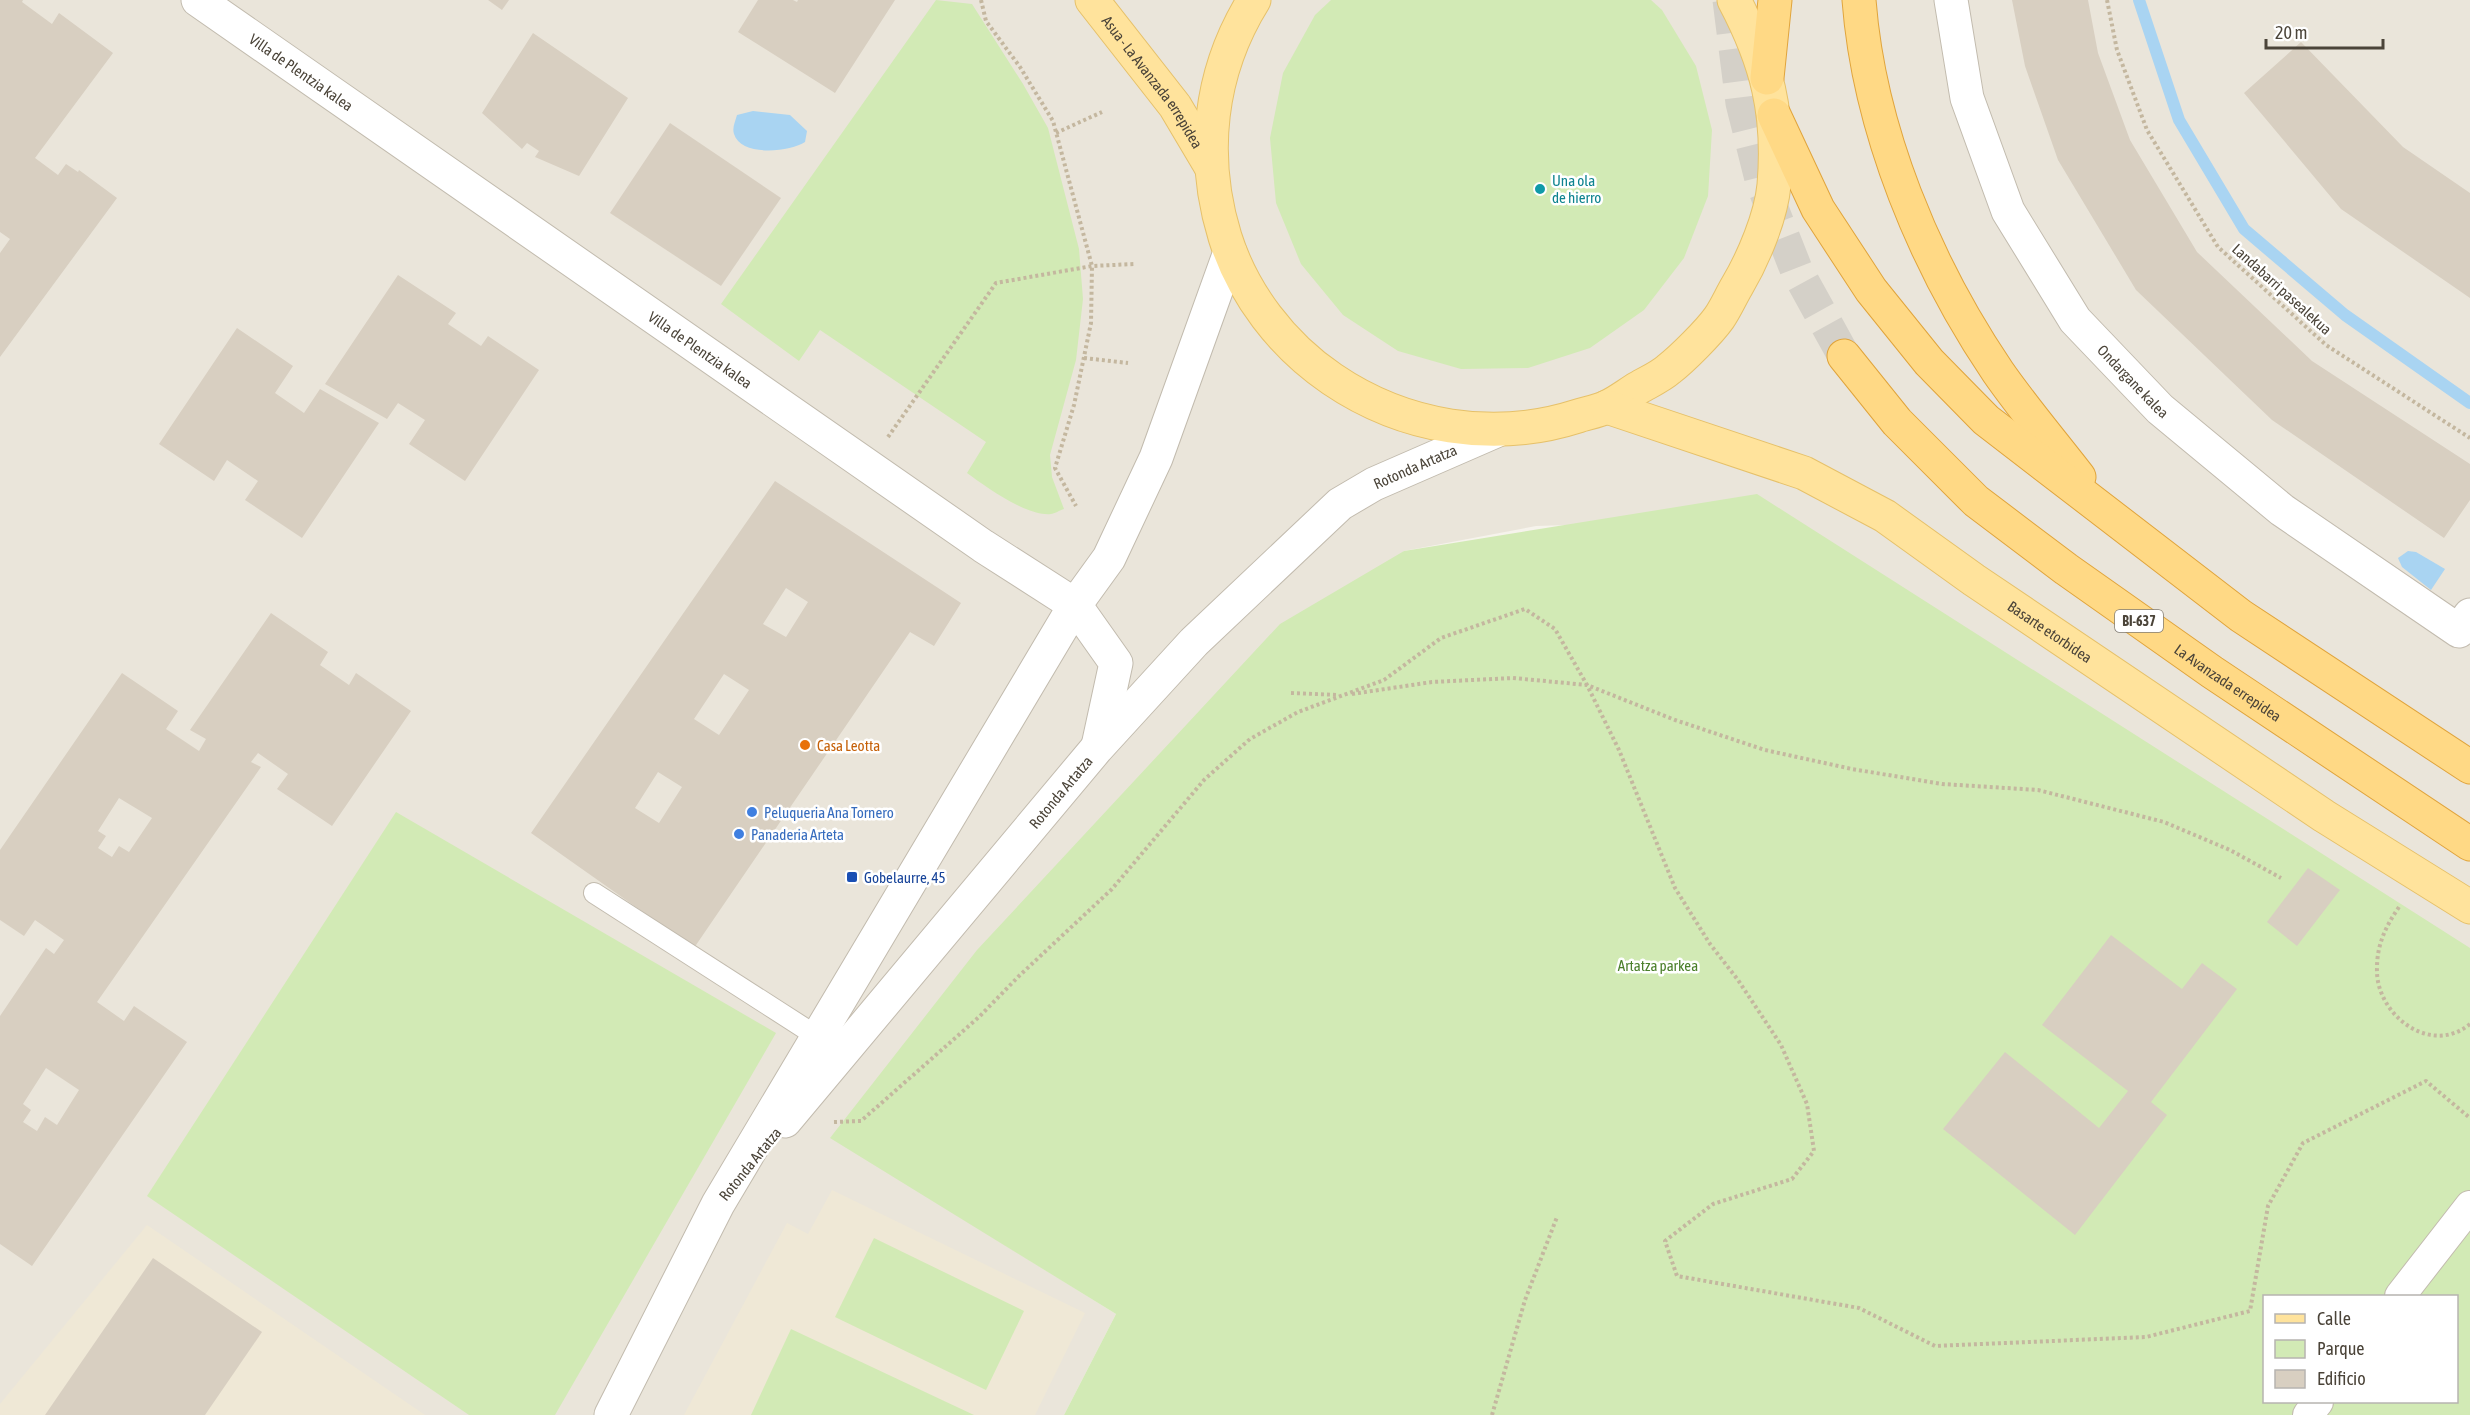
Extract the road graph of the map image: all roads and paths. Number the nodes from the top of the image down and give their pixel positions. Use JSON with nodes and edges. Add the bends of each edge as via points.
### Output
{"nodes":[{"id":1,"x":198,"y":0,"type":"edge"},
{"id":2,"x":981,"y":0,"type":"edge"},
{"id":3,"x":1092,"y":0,"type":"edge"},
{"id":4,"x":1254,"y":0,"type":"edge"},
{"id":5,"x":1734,"y":0,"type":"edge"},
{"id":6,"x":1775,"y":0,"type":"edge"},
{"id":7,"x":1858,"y":0,"type":"edge"},
{"id":8,"x":1951,"y":0,"type":"edge"},
{"id":9,"x":2107,"y":0,"type":"edge"},
{"id":10,"x":1767,"y":78,"type":"junction"},
{"id":11,"x":1102,"y":112,"type":"dead end"},
{"id":12,"x":1774,"y":115,"type":"junction"},
{"id":13,"x":1056,"y":133,"type":"junction"},
{"id":14,"x":1210,"y":165,"type":"junction"},
{"id":15,"x":1230,"y":252,"type":"junction"},
{"id":16,"x":1134,"y":264,"type":"dead end"},
{"id":17,"x":1092,"y":266,"type":"junction"},
{"id":18,"x":1844,"y":356,"type":"tunnel mouth"},
{"id":19,"x":1084,"y":358,"type":"junction"},
{"id":20,"x":1128,"y":363,"type":"dead end"},
{"id":21,"x":1607,"y":407,"type":"junction"},
{"id":22,"x":1498,"y":430,"type":"junction"},
{"id":23,"x":888,"y":437,"type":"dead end"},
{"id":24,"x":2470,"y":438,"type":"edge"},
{"id":25,"x":1076,"y":506,"type":"dead end"},
{"id":26,"x":2107,"y":514,"type":"junction"},
{"id":27,"x":1076,"y":605,"type":"junction"},
{"id":28,"x":2470,"y":615,"type":"edge"},
{"id":29,"x":1587,"y":685,"type":"junction"},
{"id":30,"x":1292,"y":693,"type":"dead end"},
{"id":31,"x":1343,"y":695,"type":"junction"},
{"id":32,"x":1097,"y":748,"type":"junction"},
{"id":33,"x":2470,"y":767,"type":"edge"},
{"id":34,"x":2470,"y":844,"type":"edge"},
{"id":35,"x":2282,"y":878,"type":"dead end"},
{"id":36,"x":594,"y":893,"type":"dead end"},
{"id":37,"x":2401,"y":904,"type":"dead end"},
{"id":38,"x":2470,"y":907,"type":"edge"},
{"id":39,"x":2470,"y":1024,"type":"edge"},
{"id":40,"x":818,"y":1037,"type":"junction"},
{"id":41,"x":2470,"y":1118,"type":"edge"},
{"id":42,"x":828,"y":1122,"type":"dead end"},
{"id":43,"x":718,"y":1204,"type":"junction"},
{"id":44,"x":2470,"y":1206,"type":"edge"},
{"id":45,"x":1557,"y":1217,"type":"dead end"},
{"id":46,"x":2401,"y":1295,"type":"edge"},
{"id":47,"x":611,"y":1415,"type":"edge"},
{"id":48,"x":1492,"y":1415,"type":"edge"}],
"edges":[{"from":1,"to":27,"type":"street","name":"Villa de Plentzia kalea","via":[[983,546]]},
{"from":2,"to":13,"type":"path","via":[[986,21],[1020,67],[1053,121]]},
{"from":3,"to":14,"type":"main road","name":"Asua - La Avanzada errepidea","via":[[1175,106]]},
{"from":4,"to":14,"type":"main road","name":"Rotonda Artatza","via":[[1240,21],[1222,67],[1212,115]]},
{"from":5,"to":10,"type":"main road","name":"Rotonda Artatza"},
{"from":6,"to":10,"type":"highway"},
{"from":7,"to":26,"type":"highway","via":[[1878,111],[1894,167],[1947,286],[1998,372]]},
{"from":8,"to":28,"type":"street","name":"Ondargane kalea","via":[[1967,98],[2008,211],[2075,320],[2160,409],[2282,510],[2459,631]]},
{"from":9,"to":24,"type":"path","name":"Landabarri pasealekua","via":[[2117,50],[2147,130],[2218,247],[2326,345]]},
{"from":10,"to":12,"type":"main road","name":"Rotonda Artatza"},
{"from":11,"to":13,"type":"path"},
{"from":12,"to":21,"type":"main road","name":"Rotonda Artatza","via":[[1774,187],[1755,256],[1719,318],[1669,369]]},
{"from":12,"to":26,"type":"highway","via":[[1818,209],[1871,290],[1929,362],[1986,420]]},
{"from":13,"to":17,"type":"path"},
{"from":14,"to":15,"type":"main road","name":"Rotonda Artatza","via":[[1217,209]]},
{"from":15,"to":22,"type":"main road","name":"Rotonda Artatza","via":[[1251,296],[1281,335],[1316,368],[1357,396],[1402,415],[1440,425]]},
{"from":15,"to":27,"type":"street","name":"Rotonda Artatza","via":[[1156,458],[1109,558]]},
{"from":16,"to":17,"type":"path"},
{"from":17,"to":19,"type":"path","via":[[1091,323]]},
{"from":17,"to":23,"type":"path","via":[[996,283]]},
{"from":18,"to":34,"type":"highway","name":"La Avanzada errepidea","number":"BI-637","via":[[1897,422],[1976,501],[2203,665]]},
{"from":19,"to":20,"type":"path"},
{"from":19,"to":25,"type":"path","via":[[1055,468]]},
{"from":21,"to":22,"type":"main road","name":"Rotonda Artatza","via":[[1554,424]]},
{"from":21,"to":38,"type":"main road","name":"Basarte etorbidea","via":[[1804,473],[1885,516],[2324,816]]},
{"from":22,"to":32,"type":"street","name":"Rotonda Artatza","via":[[1374,484],[1340,504],[1194,642]]},
{"from":26,"to":33,"type":"highway","via":[[2241,616]]},
{"from":27,"to":32,"type":"street","name":"Villa de Plentzia kalea","via":[[1116,663]]},
{"from":27,"to":40,"type":"street","name":"Rotonda Artatza"},
{"from":29,"to":31,"type":"path","via":[[1501,678],[1432,682]]},
{"from":29,"to":31,"type":"path","via":[[1555,629],[1525,609],[1441,638],[1384,680]]},
{"from":29,"to":35,"type":"path","via":[[1764,750],[1942,784],[2038,790],[2164,822],[2230,850]]},
{"from":29,"to":41,"type":"path","via":[[1619,750],[1675,888],[1781,1045],[1809,1116],[1814,1151],[1792,1179],[1713,1204],[1665,1241],[1677,1276],[1859,1308],[1935,1346],[2146,1337],[2250,1311],[2268,1206],[2303,1143],[2426,1082]]},
{"from":30,"to":31,"type":"path"},
{"from":31,"to":42,"type":"path","via":[[1298,712],[1250,739],[1204,780],[1112,890],[979,1017],[861,1121]]},
{"from":32,"to":43,"type":"street","name":"Rotonda Artatza"},
{"from":36,"to":40,"type":"lane"},
{"from":37,"to":39,"type":"path","via":[[2386,927],[2376,970],[2389,1011],[2403,1024],[2423,1033],[2443,1036]]},
{"from":40,"to":43,"type":"street","name":"Rotonda Artatza"},
{"from":43,"to":47,"type":"street"},
{"from":44,"to":46,"type":"street"},
{"from":45,"to":48,"type":"path","via":[[1525,1300]]}]}
